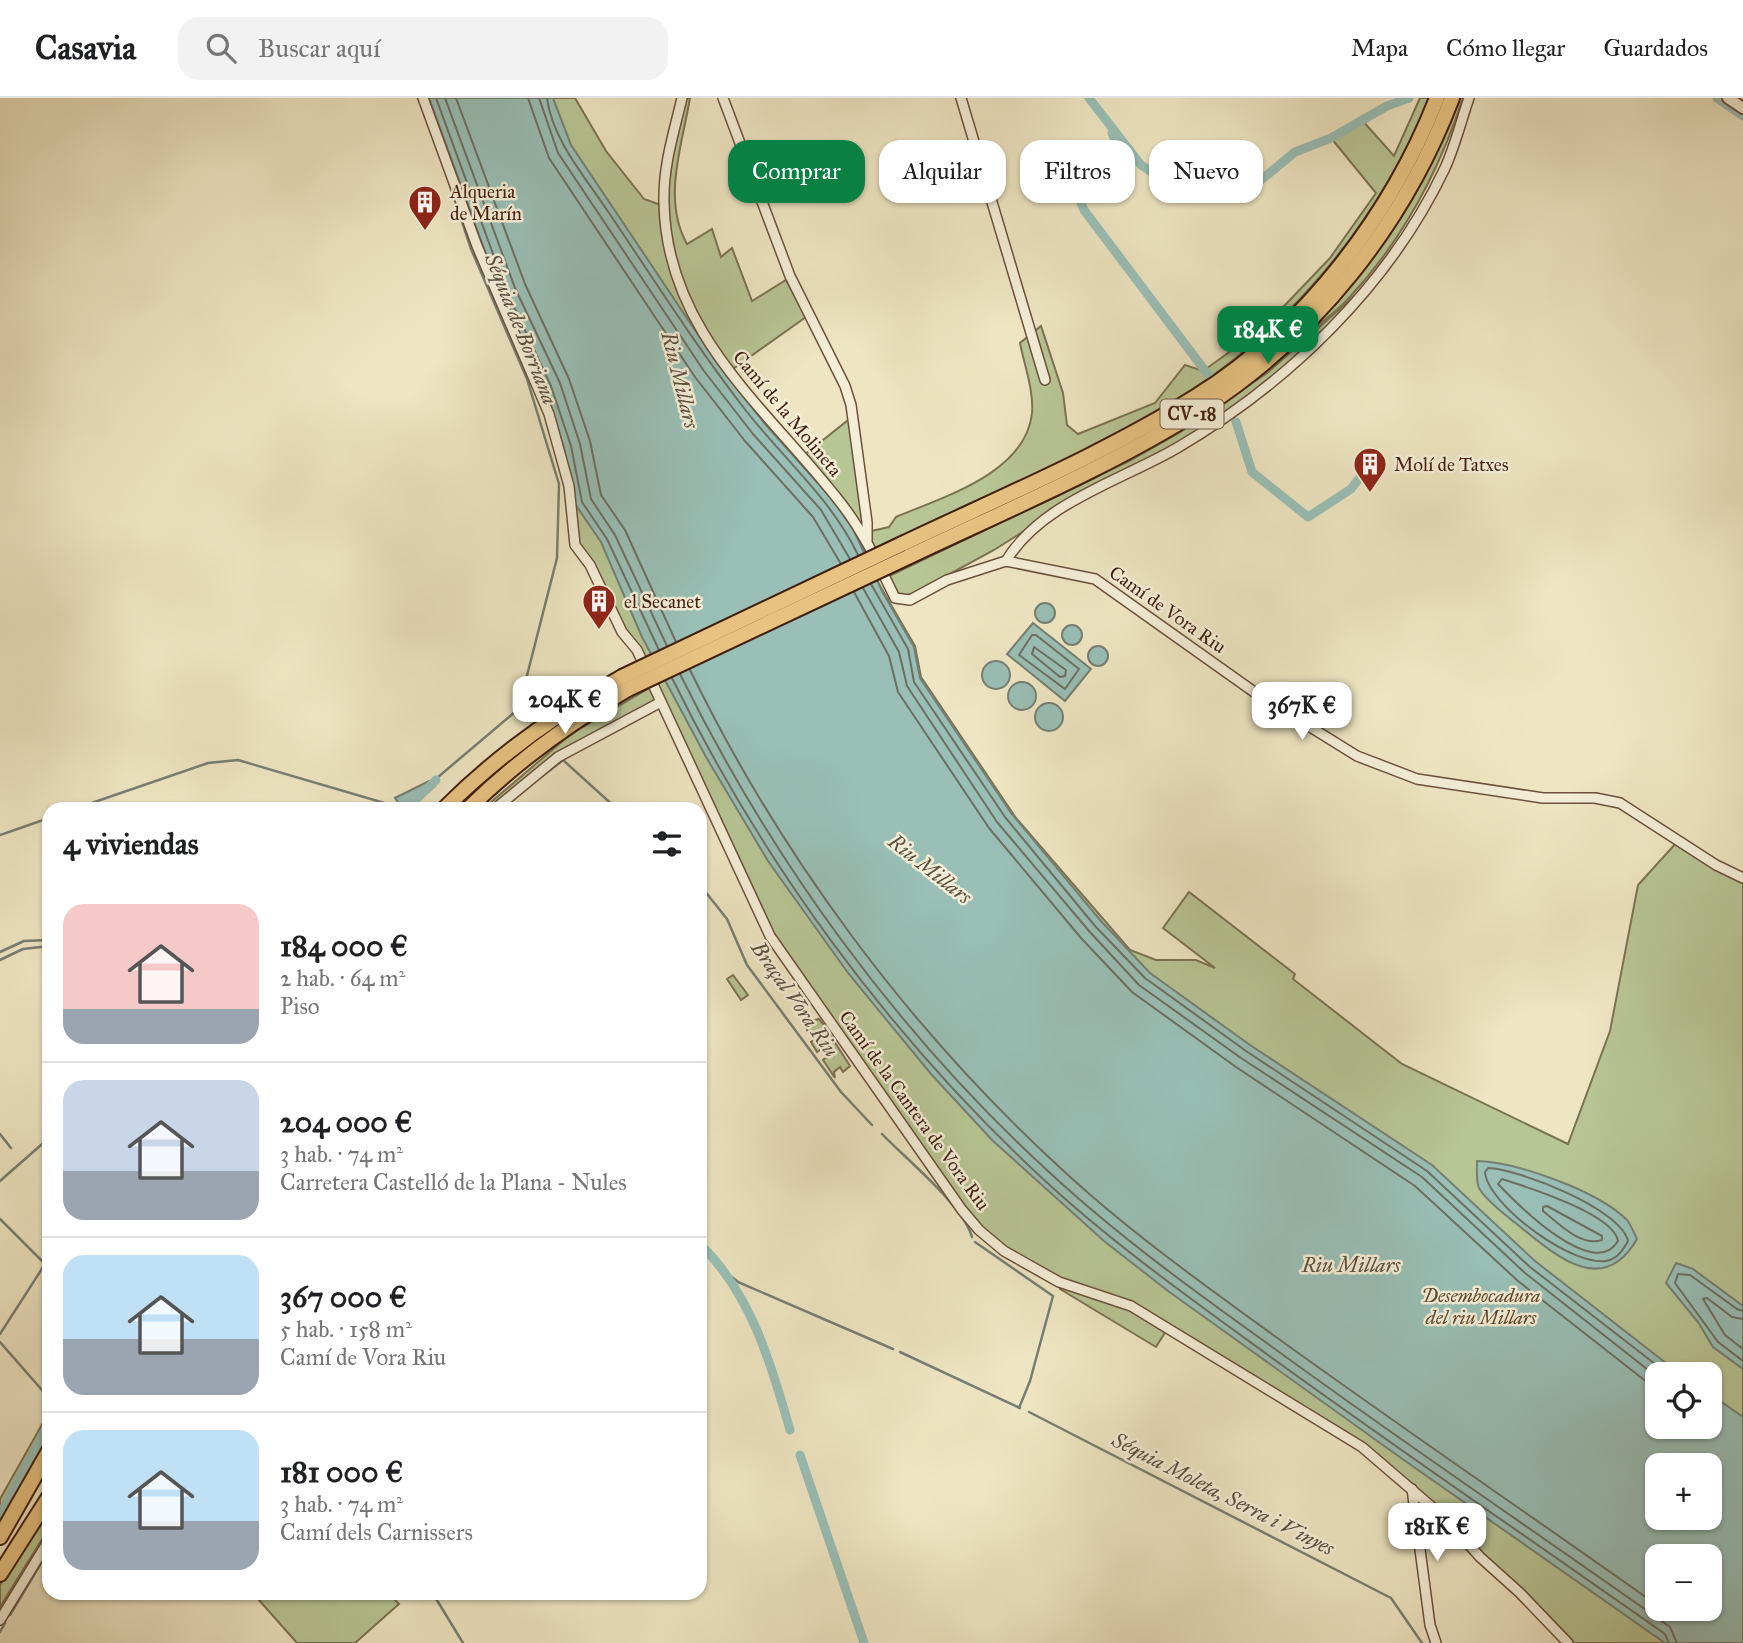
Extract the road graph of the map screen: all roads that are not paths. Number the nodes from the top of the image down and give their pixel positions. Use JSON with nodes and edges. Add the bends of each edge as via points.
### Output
{"nodes":[{"id":1,"x":423,"y":98,"type":"edge"},
{"id":2,"x":682,"y":98,"type":"edge"},
{"id":3,"x":723,"y":98,"type":"edge"},
{"id":4,"x":961,"y":98,"type":"edge"},
{"id":5,"x":1437,"y":98,"type":"edge"},
{"id":6,"x":1452,"y":98,"type":"edge"},
{"id":7,"x":1469,"y":98,"type":"edge"},
{"id":8,"x":1728,"y":98,"type":"edge"},
{"id":9,"x":1743,"y":108,"type":"edge"},
{"id":10,"x":1045,"y":380,"type":"dead end"},
{"id":11,"x":867,"y":542,"type":"junction"},
{"id":12,"x":905,"y":550,"type":"junction"},
{"id":13,"x":1006,"y":561,"type":"junction"},
{"id":14,"x":625,"y":683,"type":"junction"},
{"id":15,"x":661,"y":702,"type":"junction"},
{"id":16,"x":452,"y":802,"type":"edge"},
{"id":17,"x":475,"y":802,"type":"edge"},
{"id":18,"x":503,"y":802,"type":"edge"},
{"id":19,"x":1743,"y":878,"type":"edge"},
{"id":20,"x":42,"y":1463,"type":"edge"},
{"id":21,"x":1412,"y":1489,"type":"junction"},
{"id":22,"x":42,"y":1508,"type":"edge"},
{"id":23,"x":0,"y":1537,"type":"edge"},
{"id":24,"x":42,"y":1551,"type":"edge"},
{"id":25,"x":0,"y":1574,"type":"edge"},
{"id":26,"x":0,"y":1620,"type":"edge"},
{"id":27,"x":1436,"y":1643,"type":"edge"},
{"id":28,"x":1568,"y":1643,"type":"edge"}],
"edges":[{"from":1,"to":15,"type":"street","name":"Camí de la Cantera de Vora Riu","via":[[477,246],[549,414],[569,486],[575,545],[590,565],[622,632],[637,650]]},
{"from":2,"to":11,"type":"street","name":"Camí de la Molineta","via":[[664,173],[663,204],[673,257],[702,333],[736,383],[840,503]]},
{"from":3,"to":11,"type":"street","name":"Camí de Vora Riu","via":[[790,276],[848,395]]},
{"from":4,"to":10,"type":"street"},
{"from":5,"to":12,"type":"main road","number":"CV-18","via":[[1399,180],[1366,231],[1296,315],[1248,359],[1199,395],[1120,440]]},
{"from":6,"to":12,"type":"main road","number":"CV-18","via":[[1410,188],[1378,239],[1307,323],[1257,368],[1127,453]]},
{"from":7,"to":13,"type":"street","via":[[1446,167],[1410,229],[1352,307],[1232,413],[1034,528]]},
{"from":8,"to":9,"type":"street"},
{"from":11,"to":13,"type":"street","name":"Camí de Vora Riu","via":[[895,598],[902,601]]},
{"from":12,"to":14,"type":"main road","number":"CV-18","bridge":true},
{"from":13,"to":19,"type":"street","name":"Camí de Vora Riu","via":[[1096,579],[1311,729],[1382,767],[1417,779],[1530,796],[1620,803]]},
{"from":14,"to":16,"type":"main road","number":"CV-18","via":[[557,715],[508,750]]},
{"from":14,"to":17,"type":"main road","number":"CV-18","via":[[524,757]]},
{"from":15,"to":18,"type":"street","via":[[558,757]]},
{"from":15,"to":21,"type":"street","name":"Camí de la Cantera de Vora Riu","via":[[774,943],[979,1230],[1004,1251],[1059,1282],[1131,1306],[1245,1373],[1362,1447]]},
{"from":20,"to":23,"type":"main road"},
{"from":21,"to":27,"type":"street"},
{"from":21,"to":28,"type":"street","name":"Camí de la Cantera de Vora Riu"},
{"from":22,"to":25,"type":"main road"},
{"from":24,"to":26,"type":"street"}]}
